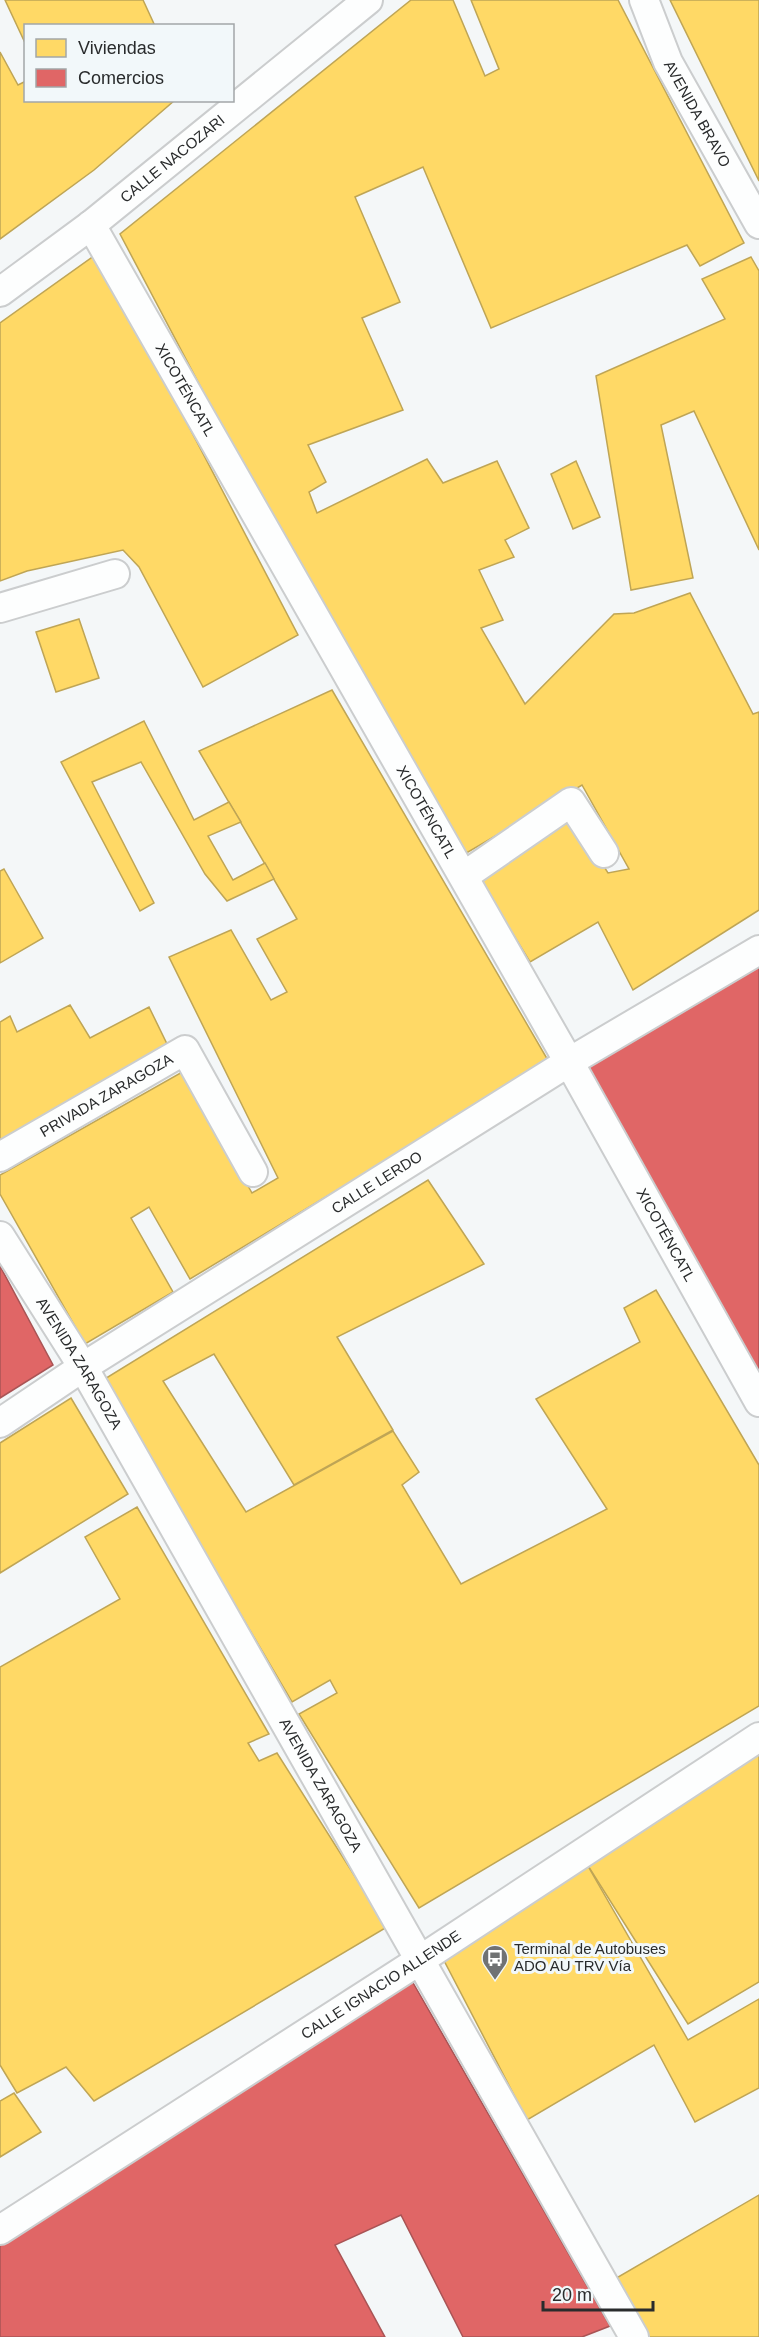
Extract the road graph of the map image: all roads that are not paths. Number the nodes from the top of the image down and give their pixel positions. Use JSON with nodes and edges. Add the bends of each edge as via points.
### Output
{"nodes":[{"id":1,"x":368,"y":0,"type":"edge"},
{"id":2,"x":644,"y":0,"type":"edge"},
{"id":3,"x":759,"y":224,"type":"edge"},
{"id":4,"x":91,"y":225,"type":"junction"},
{"id":5,"x":0,"y":292,"type":"edge"},
{"id":6,"x":114,"y":574,"type":"dead end"},
{"id":7,"x":0,"y":609,"type":"edge"},
{"id":8,"x":604,"y":853,"type":"dead end"},
{"id":9,"x":464,"y":876,"type":"junction"},
{"id":10,"x":759,"y":950,"type":"edge"},
{"id":11,"x":569,"y":1062,"type":"junction"},
{"id":12,"x":0,"y":1157,"type":"edge"},
{"id":13,"x":253,"y":1172,"type":"dead end"},
{"id":14,"x":0,"y":1236,"type":"edge"},
{"id":15,"x":84,"y":1367,"type":"junction"},
{"id":16,"x":759,"y":1402,"type":"edge"},
{"id":17,"x":0,"y":1423,"type":"edge"},
{"id":18,"x":759,"y":1737,"type":"edge"},
{"id":19,"x":420,"y":1959,"type":"junction"},
{"id":20,"x":0,"y":2230,"type":"edge"},
{"id":21,"x":634,"y":2337,"type":"edge"}],
"edges":[{"from":1,"to":4,"type":"street","name":"CALLE NACOZARI"},
{"from":2,"to":3,"type":"street","name":"AVENIDA BRAVO","via":[[668,62]]},
{"from":4,"to":5,"type":"street","name":"CALLE NACOZARI"},
{"from":4,"to":9,"type":"street","name":"XICOTÉNCATL"},
{"from":6,"to":7,"type":"street"},
{"from":8,"to":9,"type":"street","via":[[571,802]]},
{"from":9,"to":11,"type":"street","name":"XICOTÉNCATL"},
{"from":10,"to":11,"type":"street","name":"CALLE LERDO"},
{"from":11,"to":15,"type":"street","name":"CALLE LERDO"},
{"from":11,"to":16,"type":"street","name":"XICOTÉNCATL"},
{"from":12,"to":13,"type":"street","name":"PRIVADA ZARAGOZA","via":[[185,1050]]},
{"from":14,"to":15,"type":"street","name":"AVENIDA ZARAGOZA"},
{"from":15,"to":17,"type":"street","name":"CALLE LERDO"},
{"from":15,"to":19,"type":"street","name":"AVENIDA ZARAGOZA"},
{"from":18,"to":19,"type":"street","name":"CALLE IGNACIO ALLENDE"},
{"from":19,"to":20,"type":"street","name":"CALLE IGNACIO ALLENDE"},
{"from":19,"to":21,"type":"street","name":"AVENIDA ZARAGOZA"}]}
